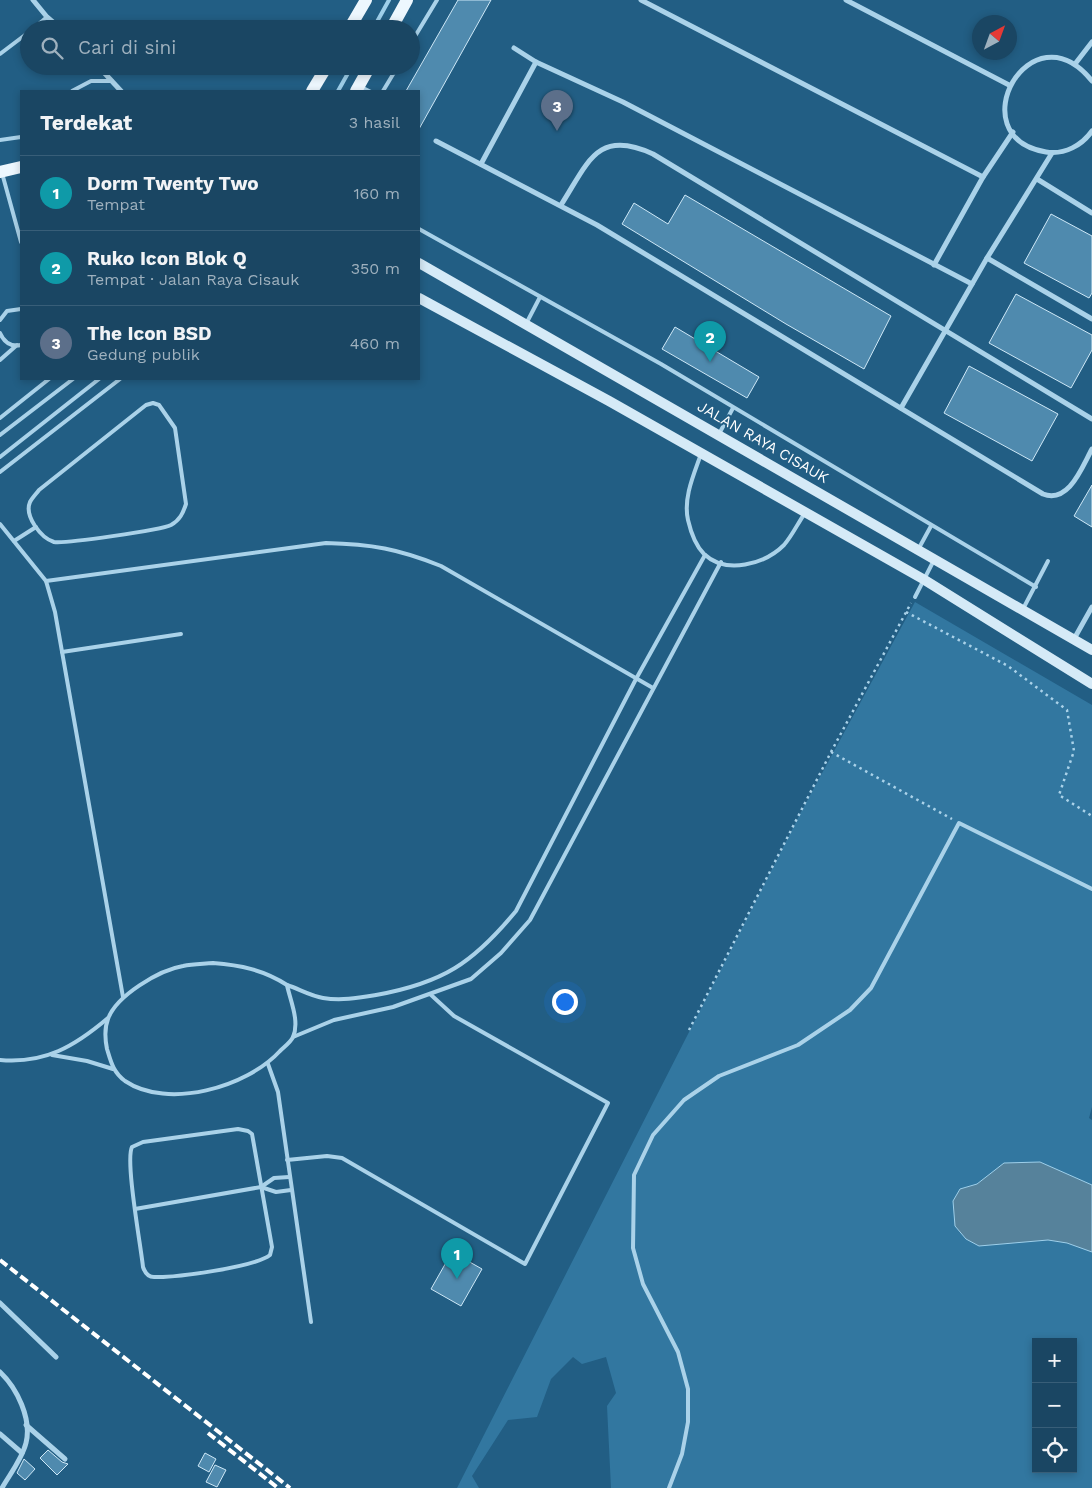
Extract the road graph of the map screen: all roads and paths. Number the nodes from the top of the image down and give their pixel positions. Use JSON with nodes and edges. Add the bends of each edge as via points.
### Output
{"nodes":[{"id":1,"x":33,"y":0,"type":"edge"},
{"id":2,"x":366,"y":0,"type":"edge"},
{"id":3,"x":407,"y":0,"type":"edge"},
{"id":4,"x":437,"y":0,"type":"edge"},
{"id":5,"x":641,"y":0,"type":"edge"},
{"id":6,"x":846,"y":0,"type":"edge"},
{"id":7,"x":47,"y":17,"type":"junction"},
{"id":8,"x":44,"y":20,"type":"edge"},
{"id":9,"x":50,"y":20,"type":"edge"},
{"id":10,"x":354,"y":20,"type":"edge"},
{"id":11,"x":396,"y":20,"type":"edge"},
{"id":12,"x":420,"y":28,"type":"edge"},
{"id":13,"x":20,"y":39,"type":"edge"},
{"id":14,"x":1092,"y":42,"type":"edge"},
{"id":15,"x":514,"y":48,"type":"dead end"},
{"id":16,"x":0,"y":54,"type":"edge"},
{"id":17,"x":536,"y":62,"type":"junction"},
{"id":18,"x":1075,"y":64,"type":"junction"},
{"id":19,"x":106,"y":75,"type":"edge"},
{"id":20,"x":322,"y":75,"type":"edge"},
{"id":21,"x":367,"y":75,"type":"edge"},
{"id":22,"x":393,"y":75,"type":"edge"},
{"id":23,"x":112,"y":81,"type":"junction"},
{"id":24,"x":1092,"y":81,"type":"edge"},
{"id":25,"x":1009,"y":85,"type":"junction"},
{"id":26,"x":74,"y":90,"type":"edge"},
{"id":27,"x":120,"y":90,"type":"edge"},
{"id":28,"x":313,"y":90,"type":"edge"},
{"id":29,"x":362,"y":90,"type":"edge"},
{"id":30,"x":384,"y":90,"type":"edge"},
{"id":31,"x":1092,"y":130,"type":"edge"},
{"id":32,"x":1013,"y":132,"type":"junction"},
{"id":33,"x":20,"y":137,"type":"edge"},
{"id":34,"x":0,"y":140,"type":"edge"},
{"id":35,"x":436,"y":141,"type":"dead end"},
{"id":36,"x":1052,"y":153,"type":"junction"},
{"id":37,"x":481,"y":164,"type":"junction"},
{"id":38,"x":20,"y":167,"type":"edge"},
{"id":39,"x":1,"y":171,"type":"edge"},
{"id":40,"x":983,"y":177,"type":"junction"},
{"id":41,"x":1038,"y":179,"type":"junction"},
{"id":42,"x":561,"y":205,"type":"junction"},
{"id":43,"x":1092,"y":213,"type":"edge"},
{"id":44,"x":420,"y":230,"type":"edge"},
{"id":45,"x":20,"y":238,"type":"edge"},
{"id":46,"x":987,"y":258,"type":"junction"},
{"id":47,"x":420,"y":264,"type":"edge"},
{"id":48,"x":934,"y":265,"type":"junction"},
{"id":49,"x":972,"y":284,"type":"junction"},
{"id":50,"x":540,"y":297,"type":"junction"},
{"id":51,"x":420,"y":299,"type":"edge"},
{"id":52,"x":20,"y":309,"type":"edge"},
{"id":53,"x":1092,"y":319,"type":"edge"},
{"id":54,"x":0,"y":320,"type":"edge"},
{"id":55,"x":526,"y":325,"type":"junction"},
{"id":56,"x":945,"y":331,"type":"junction"},
{"id":57,"x":0,"y":333,"type":"edge"},
{"id":58,"x":19,"y":345,"type":"edge"},
{"id":59,"x":0,"y":360,"type":"edge"},
{"id":60,"x":48,"y":380,"type":"edge"},
{"id":61,"x":72,"y":380,"type":"edge"},
{"id":62,"x":98,"y":380,"type":"edge"},
{"id":63,"x":119,"y":380,"type":"edge"},
{"id":64,"x":734,"y":408,"type":"junction"},
{"id":65,"x":901,"y":408,"type":"junction"},
{"id":66,"x":0,"y":418,"type":"edge"},
{"id":67,"x":1092,"y":418,"type":"edge"},
{"id":68,"x":718,"y":434,"type":"junction"},
{"id":69,"x":0,"y":435,"type":"edge"},
{"id":70,"x":1092,"y":449,"type":"edge"},
{"id":71,"x":702,"y":453,"type":"junction"},
{"id":72,"x":0,"y":457,"type":"edge"},
{"id":73,"x":0,"y":472,"type":"edge"},
{"id":74,"x":805,"y":513,"type":"junction"},
{"id":75,"x":0,"y":524,"type":"edge"},
{"id":76,"x":931,"y":526,"type":"junction"},
{"id":77,"x":36,"y":527,"type":"junction"},
{"id":78,"x":14,"y":541,"type":"junction"},
{"id":79,"x":918,"y":550,"type":"junction"},
{"id":80,"x":705,"y":555,"type":"junction"},
{"id":81,"x":935,"y":558,"type":"junction"},
{"id":82,"x":1048,"y":561,"type":"dead end"},
{"id":83,"x":721,"y":562,"type":"junction"},
{"id":84,"x":923,"y":579,"type":"junction"},
{"id":85,"x":46,"y":581,"type":"junction"},
{"id":86,"x":1036,"y":587,"type":"junction"},
{"id":87,"x":915,"y":597,"type":"joint"},
{"id":88,"x":1092,"y":607,"type":"edge"},
{"id":89,"x":1023,"y":609,"type":"junction"},
{"id":90,"x":906,"y":612,"type":"junction"},
{"id":91,"x":181,"y":634,"type":"dead end"},
{"id":92,"x":1074,"y":639,"type":"junction"},
{"id":93,"x":1092,"y":650,"type":"edge"},
{"id":94,"x":62,"y":652,"type":"junction"},
{"id":95,"x":636,"y":679,"type":"junction"},
{"id":96,"x":1092,"y":684,"type":"edge"},
{"id":97,"x":653,"y":688,"type":"junction"},
{"id":98,"x":831,"y":752,"type":"junction"},
{"id":99,"x":1092,"y":816,"type":"edge"},
{"id":100,"x":959,"y":823,"type":"junction"},
{"id":101,"x":1092,"y":889,"type":"edge"},
{"id":102,"x":287,"y":985,"type":"junction"},
{"id":103,"x":430,"y":994,"type":"junction"},
{"id":104,"x":123,"y":997,"type":"junction"},
{"id":105,"x":108,"y":1018,"type":"junction"},
{"id":106,"x":689,"y":1030,"type":"dead end"},
{"id":107,"x":293,"y":1037,"type":"junction"},
{"id":108,"x":52,"y":1054,"type":"junction"},
{"id":109,"x":0,"y":1060,"type":"edge"},
{"id":110,"x":268,"y":1064,"type":"junction"},
{"id":111,"x":113,"y":1069,"type":"junction"},
{"id":112,"x":286,"y":1160,"type":"junction"},
{"id":113,"x":290,"y":1177,"type":"junction"},
{"id":114,"x":260,"y":1187,"type":"junction"},
{"id":115,"x":291,"y":1190,"type":"junction"},
{"id":116,"x":136,"y":1209,"type":"junction"},
{"id":117,"x":0,"y":1303,"type":"edge"},
{"id":118,"x":311,"y":1322,"type":"dead end"},
{"id":119,"x":56,"y":1357,"type":"dead end"},
{"id":120,"x":0,"y":1372,"type":"edge"},
{"id":121,"x":26,"y":1425,"type":"junction"},
{"id":122,"x":0,"y":1434,"type":"edge"},
{"id":123,"x":22,"y":1453,"type":"junction"},
{"id":124,"x":65,"y":1459,"type":"dead end"},
{"id":125,"x":2,"y":1488,"type":"edge"},
{"id":126,"x":669,"y":1488,"type":"edge"}],
"edges":[{"from":1,"to":7,"type":"street"},
{"from":2,"to":10,"type":"main road"},
{"from":3,"to":11,"type":"main road"},
{"from":4,"to":12,"type":"lane"},
{"from":5,"to":40,"type":"street"},
{"from":6,"to":25,"type":"street"},
{"from":7,"to":8,"type":"lane"},
{"from":7,"to":9,"type":"street"},
{"from":13,"to":16,"type":"lane"},
{"from":14,"to":18,"type":"street"},
{"from":15,"to":17,"type":"street"},
{"from":17,"to":37,"type":"street"},
{"from":17,"to":48,"type":"street","via":[[622,102]]},
{"from":18,"to":24,"type":"street"},
{"from":18,"to":25,"type":"street","via":[[1042,59],[1022,68]]},
{"from":19,"to":23,"type":"street"},
{"from":20,"to":28,"type":"main road"},
{"from":21,"to":29,"type":"main road"},
{"from":22,"to":30,"type":"lane"},
{"from":23,"to":26,"type":"lane","via":[[91,81]]},
{"from":23,"to":27,"type":"street"},
{"from":25,"to":32,"type":"street","via":[[1004,109]]},
{"from":31,"to":36,"type":"street","via":[[1081,143]]},
{"from":32,"to":36,"type":"street","via":[[1023,143]]},
{"from":32,"to":40,"type":"street"},
{"from":33,"to":34,"type":"lane"},
{"from":35,"to":37,"type":"street"},
{"from":36,"to":41,"type":"street"},
{"from":37,"to":42,"type":"street"},
{"from":38,"to":39,"type":"main road"},
{"from":39,"to":45,"type":"lane"},
{"from":40,"to":48,"type":"street"},
{"from":41,"to":43,"type":"street"},
{"from":41,"to":46,"type":"street"},
{"from":42,"to":56,"type":"street","via":[[598,151],[617,143],[636,146]]},
{"from":42,"to":65,"type":"street"},
{"from":44,"to":50,"type":"lane"},
{"from":46,"to":49,"type":"street"},
{"from":46,"to":53,"type":"street"},
{"from":47,"to":55,"type":"main road","name":"JALAN RAYA CISAUK"},
{"from":48,"to":49,"type":"street"},
{"from":49,"to":56,"type":"street"},
{"from":50,"to":55,"type":"lane"},
{"from":50,"to":64,"type":"lane"},
{"from":51,"to":71,"type":"main road"},
{"from":52,"to":54,"type":"lane","via":[[8,311]]},
{"from":55,"to":68,"type":"main road","name":"JALAN RAYA CISAUK"},
{"from":56,"to":65,"type":"street"},
{"from":56,"to":67,"type":"street"},
{"from":57,"to":58,"type":"lane","via":[[6,342]]},
{"from":58,"to":59,"type":"lane"},
{"from":60,"to":66,"type":"lane"},
{"from":61,"to":69,"type":"lane"},
{"from":62,"to":72,"type":"lane"},
{"from":63,"to":73,"type":"lane"},
{"from":64,"to":68,"type":"lane"},
{"from":64,"to":76,"type":"lane"},
{"from":65,"to":70,"type":"street","via":[[1051,497],[1071,485]]},
{"from":68,"to":79,"type":"main road","name":"JALAN RAYA CISAUK"},
{"from":71,"to":74,"type":"main road"},
{"from":71,"to":80,"type":"lane","via":[[687,499],[694,541]]},
{"from":74,"to":83,"type":"lane","via":[[784,545],[764,559],[744,566]]},
{"from":74,"to":84,"type":"main road"},
{"from":75,"to":78,"type":"lane"},
{"from":76,"to":79,"type":"lane"},
{"from":76,"to":86,"type":"lane"},
{"from":77,"to":77,"type":"lane","via":[[54,542],[170,525],[183,515],[186,504],[175,428],[158,405],[146,405],[39,490],[29,503],[29,514]]},
{"from":77,"to":78,"type":"lane"},
{"from":78,"to":85,"type":"lane"},
{"from":79,"to":81,"type":"main road","name":"JALAN RAYA CISAUK"},
{"from":80,"to":83,"type":"lane"},
{"from":80,"to":95,"type":"lane"},
{"from":81,"to":84,"type":"lane"},
{"from":81,"to":89,"type":"main road","name":"JALAN RAYA CISAUK"},
{"from":82,"to":86,"type":"lane"},
{"from":83,"to":97,"type":"lane"},
{"from":84,"to":87,"type":"lane"},
{"from":84,"to":96,"type":"main road"},
{"from":85,"to":94,"type":"lane"},
{"from":85,"to":95,"type":"lane","via":[[326,543],[367,544],[410,554],[440,566]]},
{"from":86,"to":89,"type":"lane"},
{"from":87,"to":90,"type":"path"},
{"from":88,"to":92,"type":"street"},
{"from":89,"to":92,"type":"main road","name":"JALAN RAYA CISAUK"},
{"from":90,"to":98,"type":"path"},
{"from":90,"to":99,"type":"path","via":[[1008,666],[1067,710],[1074,751],[1059,794]]},
{"from":91,"to":94,"type":"lane"},
{"from":92,"to":93,"type":"main road","name":"JALAN RAYA CISAUK"},
{"from":94,"to":104,"type":"lane"},
{"from":95,"to":97,"type":"lane"},
{"from":95,"to":102,"type":"lane","via":[[516,911],[491,941],[460,966],[434,979],[386,993],[350,1000],[322,998]]},
{"from":97,"to":103,"type":"lane","via":[[530,920],[501,953],[471,979]]},
{"from":98,"to":100,"type":"path"},
{"from":98,"to":106,"type":"path"},
{"from":100,"to":101,"type":"lane"},
{"from":100,"to":126,"type":"lane","via":[[871,988],[850,1010],[807,1040],[719,1076],[684,1100],[653,1135],[634,1175],[633,1248],[643,1284],[678,1352],[688,1389],[688,1422],[682,1454]]},
{"from":102,"to":104,"type":"lane","via":[[274,976],[238,964],[213,963],[181,966],[153,978]]},
{"from":102,"to":107,"type":"lane","via":[[295,1019]]},
{"from":103,"to":107,"type":"lane","via":[[393,1007],[334,1020]]},
{"from":103,"to":112,"type":"lane","via":[[454,1016],[608,1103],[525,1264],[342,1158],[327,1156]]},
{"from":104,"to":105,"type":"lane"},
{"from":105,"to":108,"type":"lane","via":[[83,1039]]},
{"from":105,"to":111,"type":"lane","via":[[104,1037]]},
{"from":107,"to":110,"type":"lane"},
{"from":108,"to":109,"type":"lane","via":[[17,1061]]},
{"from":108,"to":111,"type":"lane","via":[[87,1060]]},
{"from":110,"to":111,"type":"lane","via":[[227,1084],[174,1095],[149,1093],[124,1080]]},
{"from":110,"to":112,"type":"lane","via":[[278,1092]]},
{"from":112,"to":113,"type":"lane"},
{"from":113,"to":114,"type":"lane","via":[[274,1178]]},
{"from":113,"to":115,"type":"lane"},
{"from":114,"to":115,"type":"lane","via":[[276,1192]]},
{"from":114,"to":116,"type":"lane"},
{"from":114,"to":116,"type":"lane","via":[[252,1134],[248,1131],[143,1142],[130,1151]]},
{"from":114,"to":116,"type":"lane","via":[[272,1247],[266,1258],[242,1266],[179,1275],[148,1275],[143,1267]]},
{"from":115,"to":118,"type":"lane"},
{"from":117,"to":119,"type":"street"},
{"from":120,"to":121,"type":"street","via":[[17,1394]]},
{"from":121,"to":123,"type":"street"},
{"from":121,"to":124,"type":"street"},
{"from":122,"to":123,"type":"street"},
{"from":123,"to":125,"type":"street"}]}
